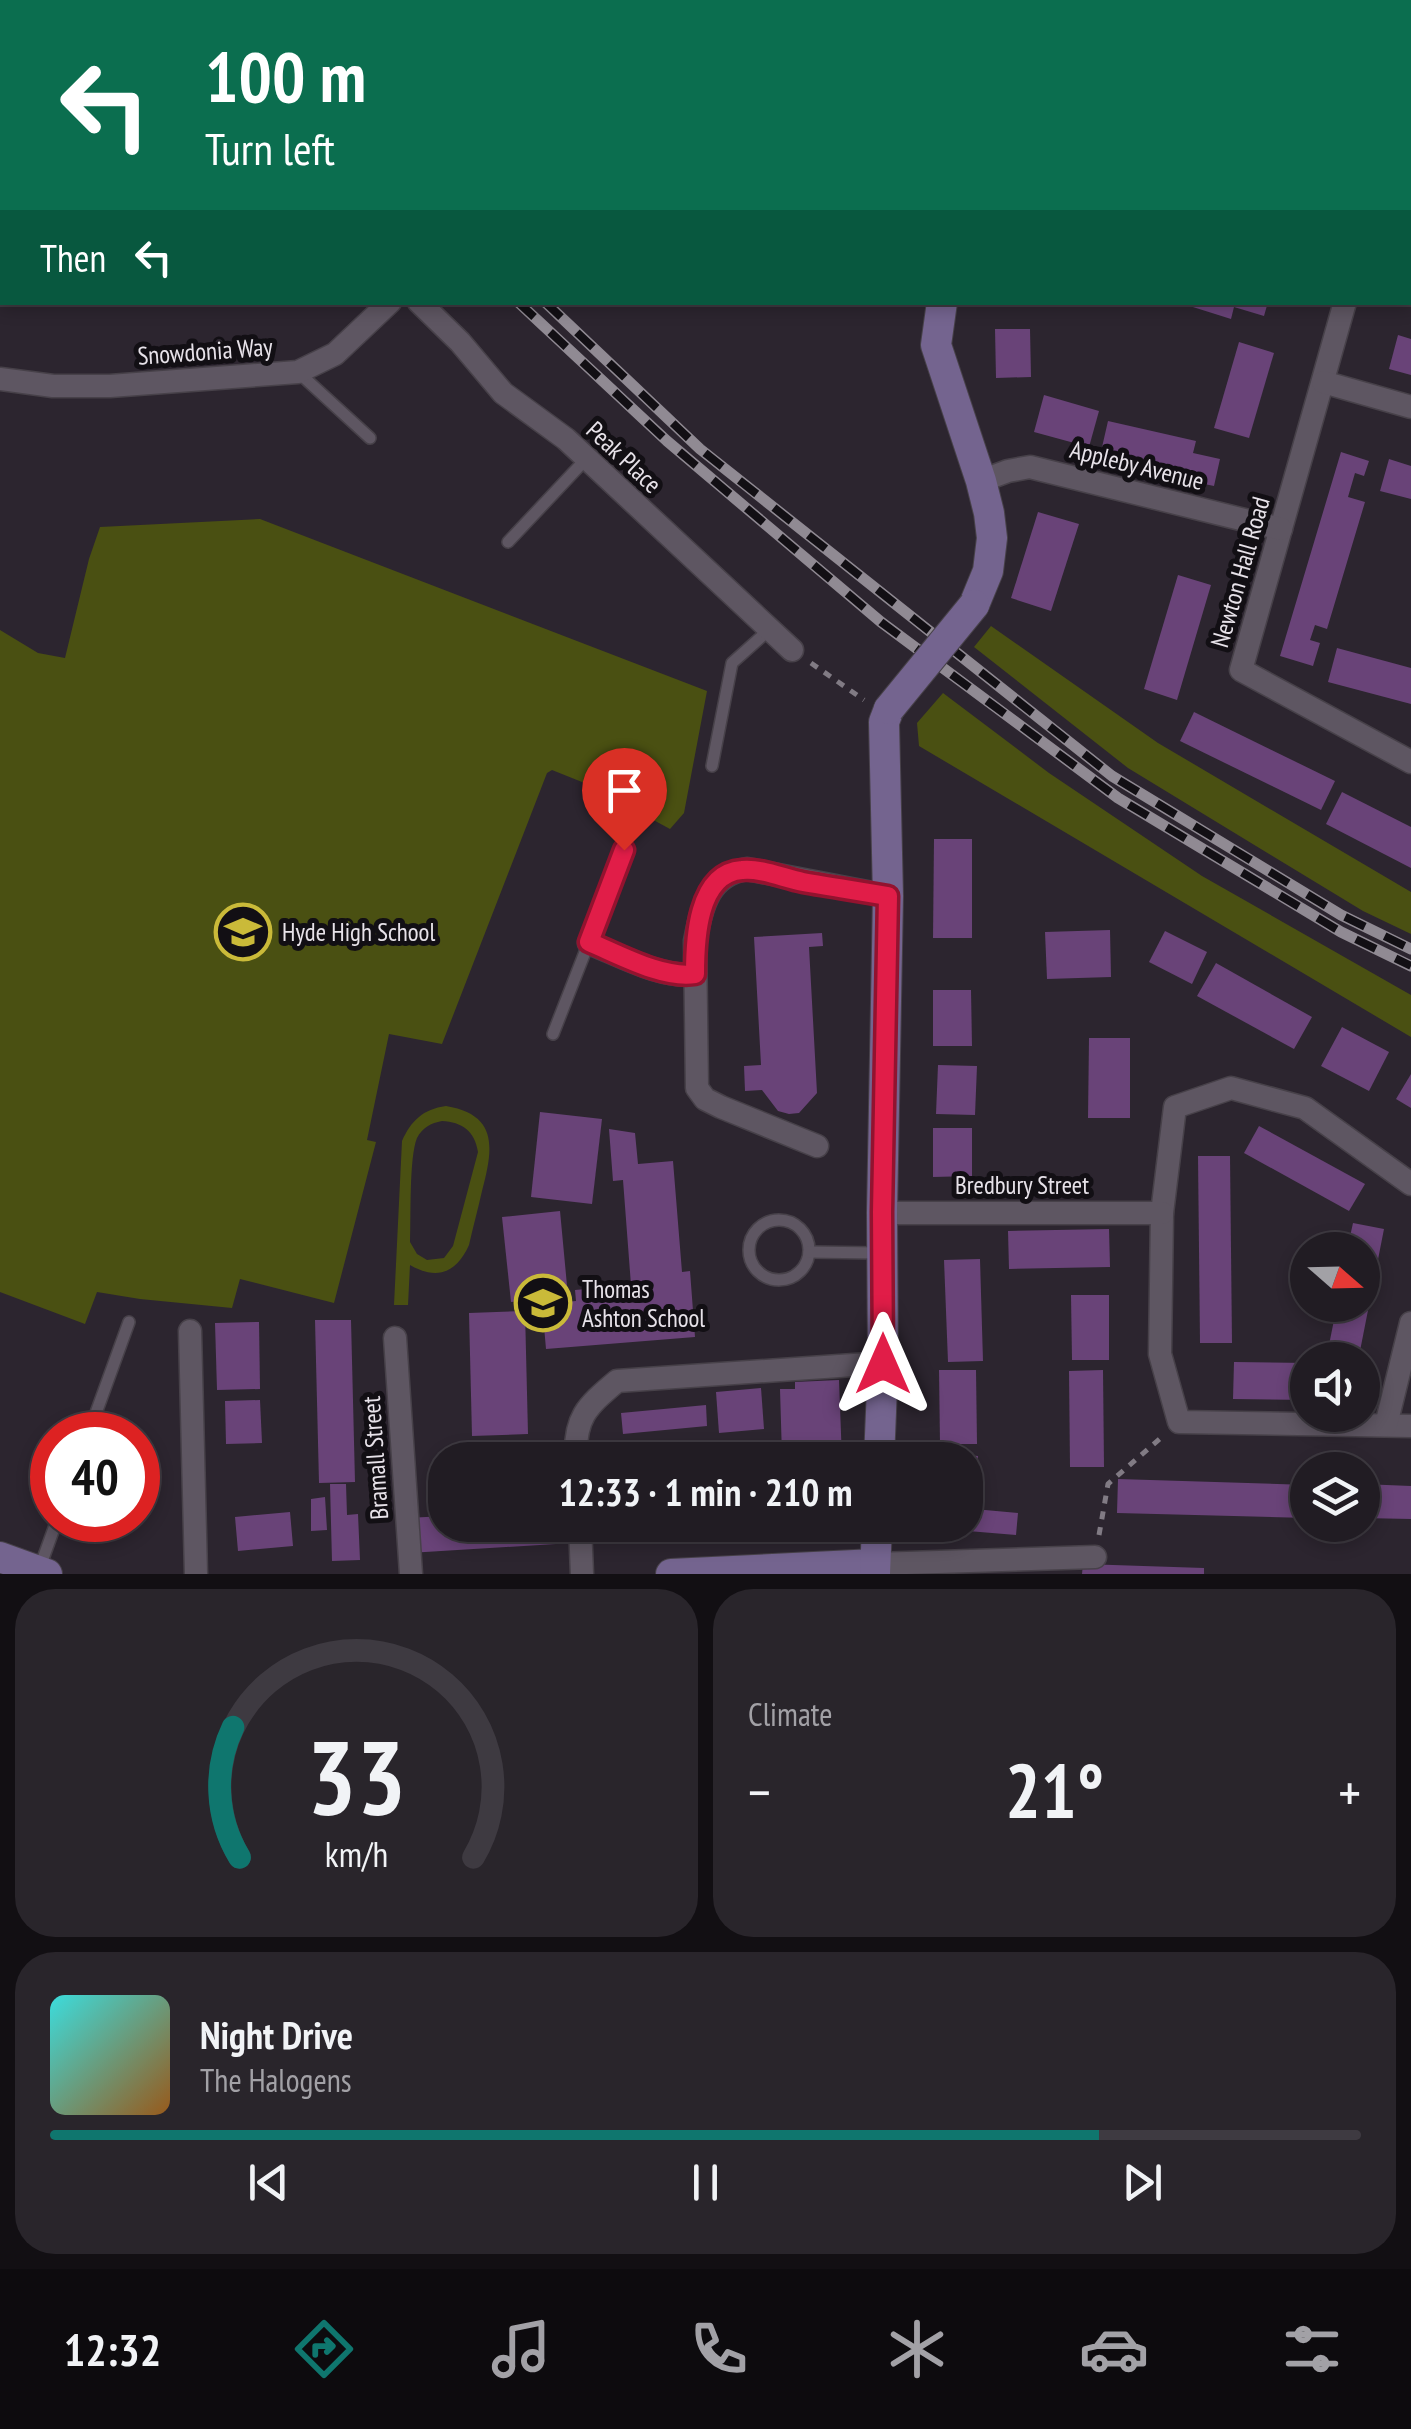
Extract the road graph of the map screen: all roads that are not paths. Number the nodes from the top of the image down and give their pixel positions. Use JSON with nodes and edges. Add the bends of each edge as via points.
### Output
{"nodes":[{"id":1,"x":387,"y":305,"type":"edge"},
{"id":2,"x":423,"y":305,"type":"edge"},
{"id":3,"x":942,"y":305,"type":"edge"},
{"id":4,"x":1343,"y":305,"type":"edge"},
{"id":5,"x":298,"y":372,"type":"junction"},
{"id":6,"x":0,"y":380,"type":"edge"},
{"id":7,"x":1322,"y":382,"type":"junction"},
{"id":8,"x":1411,"y":407,"type":"edge"},
{"id":9,"x":370,"y":438,"type":"dead end"},
{"id":10,"x":586,"y":459,"type":"junction"},
{"id":11,"x":980,"y":481,"type":"junction"},
{"id":12,"x":1281,"y":529,"type":"junction"},
{"id":13,"x":508,"y":542,"type":"dead end"},
{"id":14,"x":770,"y":630,"type":"junction"},
{"id":15,"x":792,"y":650,"type":"road end"},
{"id":16,"x":1411,"y":762,"type":"edge"},
{"id":17,"x":712,"y":766,"type":"dead end"},
{"id":18,"x":624,"y":850,"type":"dead end"},
{"id":19,"x":888,"y":896,"type":"junction"},
{"id":20,"x":589,"y":942,"type":"junction"},
{"id":21,"x":695,"y":974,"type":"junction"},
{"id":22,"x":553,"y":1034,"type":"dead end"},
{"id":23,"x":817,"y":1146,"type":"dead end"},
{"id":24,"x":1411,"y":1184,"type":"edge"},
{"id":25,"x":882,"y":1212,"type":"junction"},
{"id":26,"x":1162,"y":1213,"type":"junction"},
{"id":27,"x":809,"y":1252,"type":"junction"},
{"id":28,"x":882,"y":1254,"type":"junction"},
{"id":29,"x":129,"y":1322,"type":"dead end"},
{"id":30,"x":1411,"y":1324,"type":"edge"},
{"id":31,"x":190,"y":1331,"type":"dead end"},
{"id":32,"x":395,"y":1338,"type":"dead end"},
{"id":33,"x":883,"y":1364,"type":"junction"},
{"id":34,"x":96,"y":1412,"type":"edge"},
{"id":35,"x":1386,"y":1426,"type":"junction"},
{"id":36,"x":1411,"y":1426,"type":"edge"},
{"id":37,"x":575,"y":1442,"type":"edge"},
{"id":38,"x":881,"y":1442,"type":"edge"},
{"id":39,"x":51,"y":1542,"type":"edge"},
{"id":40,"x":581,"y":1542,"type":"edge"},
{"id":41,"x":876,"y":1542,"type":"edge"},
{"id":42,"x":0,"y":1557,"type":"edge"},
{"id":43,"x":1095,"y":1557,"type":"road end"},
{"id":44,"x":875,"y":1569,"type":"edge"},
{"id":45,"x":42,"y":1572,"type":"edge"},
{"id":46,"x":196,"y":1574,"type":"edge"},
{"id":47,"x":411,"y":1574,"type":"edge"},
{"id":48,"x":582,"y":1574,"type":"edge"},
{"id":49,"x":671,"y":1574,"type":"edge"}],
"edges":[{"from":1,"to":5,"type":"street","name":"Snowdonia Way","via":[[335,354]]},
{"from":2,"to":10,"type":"street","name":"Peak Place","via":[[503,392]]},
{"from":3,"to":11,"type":"street","via":[[936,344]]},
{"from":4,"to":7,"type":"street","name":"Newton Hall Road"},
{"from":5,"to":6,"type":"street","name":"Snowdonia Way","via":[[110,386]]},
{"from":5,"to":9,"type":"lane"},
{"from":7,"to":8,"type":"street"},
{"from":7,"to":12,"type":"street","name":"Newton Hall Road"},
{"from":10,"to":13,"type":"lane"},
{"from":10,"to":14,"type":"street","name":"Peak Place"},
{"from":11,"to":12,"type":"street","name":"Appleby Avenue","via":[[1030,467]]},
{"from":11,"to":19,"type":"street","bridge":true,"via":[[992,538],[974,606],[884,722]]},
{"from":12,"to":16,"type":"street","name":"Newton Hall Road","via":[[1241,670]]},
{"from":14,"to":15,"type":"street","name":"Peak Place"},
{"from":14,"to":17,"type":"lane","via":[[732,664]]},
{"from":18,"to":20,"type":"lane"},
{"from":19,"to":21,"type":"street","via":[[733,871],[714,884],[706,900]]},
{"from":19,"to":25,"type":"street"},
{"from":20,"to":21,"type":"street","via":[[666,972]]},
{"from":20,"to":22,"type":"lane"},
{"from":21,"to":23,"type":"street","via":[[700,1094]]},
{"from":24,"to":26,"type":"street","via":[[1306,1108],[1231,1088],[1175,1107]]},
{"from":25,"to":26,"type":"street","name":"Bredbury Street"},
{"from":25,"to":28,"type":"street"},
{"from":26,"to":35,"type":"street","via":[[1160,1354],[1180,1422]]},
{"from":27,"to":27,"type":"lane","via":[[794,1276],[775,1280],[758,1273],[748,1246],[761,1225],[783,1220],[802,1231]]},
{"from":27,"to":28,"type":"lane"},
{"from":28,"to":33,"type":"street"},
{"from":29,"to":34,"type":"lane"},
{"from":30,"to":35,"type":"street"},
{"from":31,"to":46,"type":"street"},
{"from":32,"to":47,"type":"street","name":"Bramall Street"},
{"from":33,"to":37,"type":"street","via":[[617,1382],[587,1406]]},
{"from":33,"to":38,"type":"street"},
{"from":35,"to":36,"type":"street"},
{"from":39,"to":45,"type":"lane"},
{"from":40,"to":48,"type":"street"},
{"from":41,"to":44,"type":"street"},
{"from":42,"to":45,"type":"street"},
{"from":43,"to":44,"type":"street"},
{"from":44,"to":49,"type":"street"}]}
